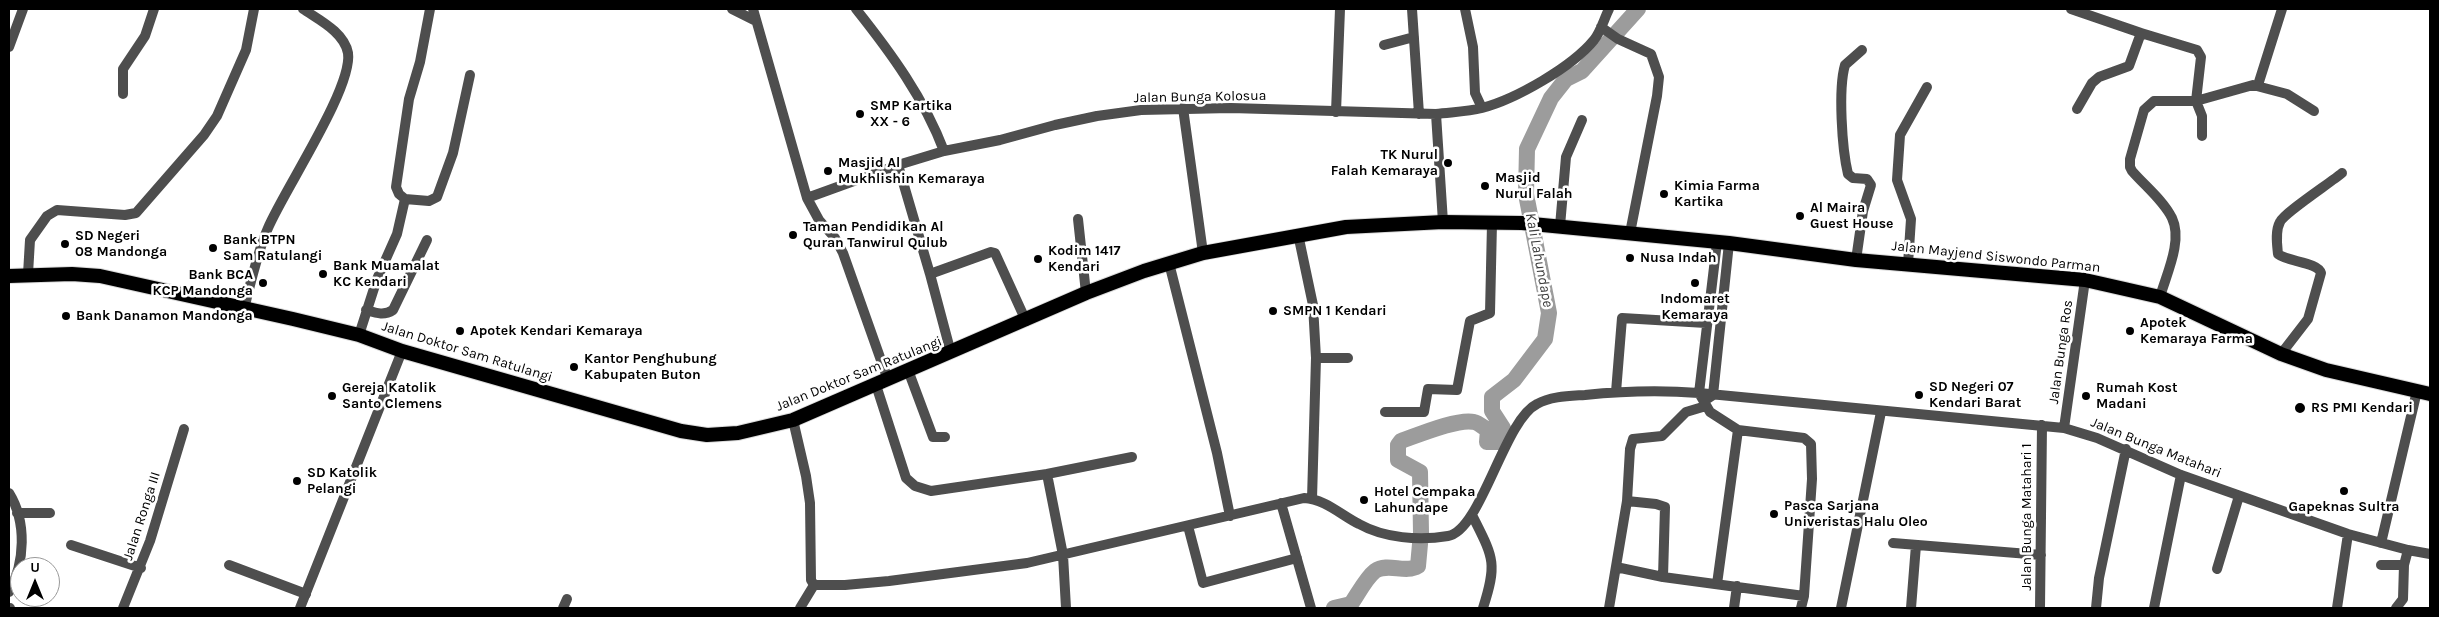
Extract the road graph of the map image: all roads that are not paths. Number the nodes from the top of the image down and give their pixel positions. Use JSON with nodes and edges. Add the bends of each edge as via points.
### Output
{"nodes":[{"id":1,"x":23,"y":9,"type":"edge"},
{"id":2,"x":154,"y":9,"type":"edge"},
{"id":3,"x":254,"y":9,"type":"edge"},
{"id":4,"x":303,"y":9,"type":"edge"},
{"id":5,"x":430,"y":9,"type":"edge"},
{"id":6,"x":732,"y":9,"type":"edge"},
{"id":7,"x":752,"y":9,"type":"edge"},
{"id":8,"x":856,"y":9,"type":"edge"},
{"id":9,"x":1340,"y":9,"type":"edge"},
{"id":10,"x":1412,"y":9,"type":"edge"},
{"id":11,"x":1464,"y":9,"type":"edge"},
{"id":12,"x":1609,"y":9,"type":"edge"},
{"id":13,"x":2071,"y":9,"type":"edge"},
{"id":14,"x":2282,"y":9,"type":"edge"},
{"id":15,"x":756,"y":21,"type":"junction"},
{"id":16,"x":1609,"y":33,"type":"junction"},
{"id":17,"x":2141,"y":33,"type":"junction"},
{"id":18,"x":1414,"y":37,"type":"junction"},
{"id":19,"x":1384,"y":45,"type":"dead end"},
{"id":20,"x":9,"y":47,"type":"edge"},
{"id":21,"x":1862,"y":50,"type":"dead end"},
{"id":22,"x":470,"y":75,"type":"dead end"},
{"id":23,"x":2258,"y":85,"type":"junction"},
{"id":24,"x":1928,"y":87,"type":"dead end"},
{"id":25,"x":123,"y":94,"type":"dead end"},
{"id":26,"x":2196,"y":101,"type":"junction"},
{"id":27,"x":1183,"y":108,"type":"junction"},
{"id":28,"x":1482,"y":108,"type":"junction"},
{"id":29,"x":2077,"y":109,"type":"dead end"},
{"id":30,"x":2314,"y":111,"type":"dead end"},
{"id":31,"x":1336,"y":112,"type":"junction"},
{"id":32,"x":1419,"y":114,"type":"junction"},
{"id":33,"x":1436,"y":114,"type":"junction"},
{"id":34,"x":1582,"y":120,"type":"dead end"},
{"id":35,"x":2202,"y":136,"type":"dead end"},
{"id":36,"x":944,"y":151,"type":"junction"},
{"id":37,"x":898,"y":165,"type":"junction"},
{"id":38,"x":2342,"y":173,"type":"dead end"},
{"id":39,"x":808,"y":198,"type":"junction"},
{"id":40,"x":405,"y":199,"type":"junction"},
{"id":41,"x":1078,"y":219,"type":"dead end"},
{"id":42,"x":1443,"y":222,"type":"junction"},
{"id":43,"x":1492,"y":223,"type":"junction"},
{"id":44,"x":1542,"y":225,"type":"joint"},
{"id":45,"x":1560,"y":226,"type":"junction"},
{"id":46,"x":1630,"y":233,"type":"junction"},
{"id":47,"x":1298,"y":234,"type":"junction"},
{"id":48,"x":427,"y":240,"type":"dead end"},
{"id":49,"x":1723,"y":243,"type":"junction"},
{"id":50,"x":1203,"y":253,"type":"junction"},
{"id":51,"x":1856,"y":260,"type":"junction"},
{"id":52,"x":1169,"y":263,"type":"junction"},
{"id":53,"x":1908,"y":264,"type":"junction"},
{"id":54,"x":28,"y":274,"type":"junction"},
{"id":55,"x":930,"y":274,"type":"junction"},
{"id":56,"x":9,"y":276,"type":"edge"},
{"id":57,"x":2085,"y":280,"type":"junction"},
{"id":58,"x":1086,"y":293,"type":"junction"},
{"id":59,"x":2160,"y":297,"type":"junction"},
{"id":60,"x":244,"y":309,"type":"junction"},
{"id":61,"x":366,"y":310,"type":"junction"},
{"id":62,"x":1026,"y":321,"type":"junction"},
{"id":63,"x":1706,"y":323,"type":"junction"},
{"id":64,"x":359,"y":336,"type":"junction"},
{"id":65,"x":402,"y":351,"type":"junction"},
{"id":66,"x":951,"y":354,"type":"junction"},
{"id":67,"x":2281,"y":354,"type":"junction"},
{"id":68,"x":1316,"y":358,"type":"junction"},
{"id":69,"x":1348,"y":358,"type":"dead end"},
{"id":70,"x":908,"y":370,"type":"junction"},
{"id":71,"x":882,"y":382,"type":"junction"},
{"id":72,"x":1616,"y":392,"type":"junction"},
{"id":73,"x":2424,"y":393,"type":"edge"},
{"id":74,"x":1705,"y":399,"type":"junction"},
{"id":75,"x":1385,"y":412,"type":"dead end"},
{"id":76,"x":1881,"y":412,"type":"junction"},
{"id":77,"x":793,"y":420,"type":"junction"},
{"id":78,"x":2042,"y":425,"type":"junction"},
{"id":79,"x":2064,"y":428,"type":"junction"},
{"id":80,"x":184,"y":429,"type":"dead end"},
{"id":81,"x":1738,"y":430,"type":"junction"},
{"id":82,"x":945,"y":437,"type":"dead end"},
{"id":83,"x":2126,"y":449,"type":"junction"},
{"id":84,"x":1132,"y":457,"type":"dead end"},
{"id":85,"x":1047,"y":474,"type":"junction"},
{"id":86,"x":2182,"y":474,"type":"junction"},
{"id":87,"x":9,"y":493,"type":"edge"},
{"id":88,"x":2239,"y":496,"type":"junction"},
{"id":89,"x":1312,"y":498,"type":"junction"},
{"id":90,"x":1627,"y":501,"type":"junction"},
{"id":91,"x":1281,"y":503,"type":"junction"},
{"id":92,"x":17,"y":513,"type":"junction"},
{"id":93,"x":50,"y":513,"type":"dead end"},
{"id":94,"x":1472,"y":515,"type":"junction"},
{"id":95,"x":1230,"y":516,"type":"junction"},
{"id":96,"x":1188,"y":526,"type":"junction"},
{"id":97,"x":2348,"y":534,"type":"junction"},
{"id":98,"x":1893,"y":543,"type":"dead end"},
{"id":99,"x":2381,"y":543,"type":"junction"},
{"id":100,"x":71,"y":545,"type":"dead end"},
{"id":101,"x":1916,"y":545,"type":"junction"},
{"id":102,"x":2408,"y":550,"type":"junction"},
{"id":103,"x":2430,"y":554,"type":"edge"},
{"id":104,"x":2041,"y":555,"type":"junction"},
{"id":105,"x":1063,"y":556,"type":"junction"},
{"id":106,"x":1296,"y":558,"type":"junction"},
{"id":107,"x":229,"y":565,"type":"dead end"},
{"id":108,"x":2381,"y":566,"type":"dead end"},
{"id":109,"x":2404,"y":566,"type":"junction"},
{"id":110,"x":1616,"y":567,"type":"junction"},
{"id":111,"x":141,"y":568,"type":"junction"},
{"id":112,"x":2217,"y":569,"type":"dead end"},
{"id":113,"x":1663,"y":577,"type":"junction"},
{"id":114,"x":1716,"y":584,"type":"junction"},
{"id":115,"x":814,"y":585,"type":"junction"},
{"id":116,"x":1737,"y":586,"type":"junction"},
{"id":117,"x":9,"y":592,"type":"edge"},
{"id":118,"x":306,"y":594,"type":"junction"},
{"id":119,"x":1804,"y":596,"type":"junction"},
{"id":120,"x":123,"y":608,"type":"edge"},
{"id":121,"x":300,"y":608,"type":"edge"},
{"id":122,"x":800,"y":608,"type":"edge"},
{"id":123,"x":1066,"y":608,"type":"edge"},
{"id":124,"x":1311,"y":608,"type":"edge"},
{"id":125,"x":1483,"y":608,"type":"edge"},
{"id":126,"x":1609,"y":608,"type":"edge"},
{"id":127,"x":1734,"y":608,"type":"edge"},
{"id":128,"x":1801,"y":608,"type":"edge"},
{"id":129,"x":1841,"y":608,"type":"edge"},
{"id":130,"x":1912,"y":608,"type":"edge"},
{"id":131,"x":2040,"y":608,"type":"edge"},
{"id":132,"x":2096,"y":608,"type":"edge"},
{"id":133,"x":2154,"y":608,"type":"edge"},
{"id":134,"x":2337,"y":608,"type":"edge"},
{"id":135,"x":2396,"y":608,"type":"edge"}],
"edges":[{"from":1,"to":20,"type":"street"},
{"from":2,"to":25,"type":"street","via":[[145,36],[123,69]]},
{"from":3,"to":54,"type":"street","via":[[242,62],[223,105],[204,135],[136,213],[57,210],[50,214],[30,240]]},
{"from":4,"to":60,"type":"street","via":[[343,40],[348,53],[347,71],[338,95],[284,192],[267,230]]},
{"from":5,"to":40,"type":"street","via":[[409,99],[396,187],[398,194]]},
{"from":6,"to":15,"type":"street"},
{"from":7,"to":15,"type":"street"},
{"from":8,"to":36,"type":"street","via":[[928,112]]},
{"from":9,"to":31,"type":"street"},
{"from":10,"to":18,"type":"street"},
{"from":11,"to":28,"type":"street","via":[[1473,47],[1476,94]]},
{"from":12,"to":16,"type":"street","name":"Jalan Bunga Kolosua"},
{"from":13,"to":17,"type":"street"},
{"from":14,"to":23,"type":"street"},
{"from":15,"to":39,"type":"street"},
{"from":16,"to":28,"type":"street","name":"Jalan Bunga Kolosua","via":[[1561,68],[1516,94]]},
{"from":16,"to":46,"type":"street","via":[[1652,54],[1659,77],[1653,124]]},
{"from":17,"to":26,"type":"street","via":[[2191,47],[2200,53]]},
{"from":17,"to":29,"type":"street","via":[[2129,66],[2099,77]]},
{"from":18,"to":19,"type":"street"},
{"from":18,"to":32,"type":"street"},
{"from":21,"to":51,"type":"street","via":[[1845,65],[1843,90],[1842,133],[1848,174],[1853,178],[1867,179],[1871,185],[1863,211]]},
{"from":22,"to":40,"type":"street","via":[[453,153],[438,197],[430,201]]},
{"from":23,"to":26,"type":"street","via":[[2244,86]]},
{"from":23,"to":30,"type":"street","via":[[2287,94]]},
{"from":24,"to":53,"type":"street","via":[[1900,134],[1896,180],[1911,219]]},
{"from":26,"to":35,"type":"street","via":[[2203,122]]},
{"from":26,"to":59,"type":"street","via":[[2151,103],[2144,110],[2129,163],[2132,171],[2168,212],[2174,225],[2176,240]]},
{"from":27,"to":31,"type":"street","name":"Jalan Bunga Kolosua"},
{"from":27,"to":36,"type":"street","name":"Jalan Bunga Kolosua","via":[[1097,116]]},
{"from":27,"to":50,"type":"street"},
{"from":28,"to":33,"type":"street","name":"Jalan Bunga Kolosua"},
{"from":31,"to":32,"type":"street","name":"Jalan Bunga Kolosua"},
{"from":32,"to":33,"type":"street","name":"Jalan Bunga Kolosua"},
{"from":33,"to":42,"type":"street"},
{"from":34,"to":45,"type":"street","via":[[1566,157]]},
{"from":36,"to":37,"type":"street","name":"Jalan Bunga Kolosua"},
{"from":37,"to":39,"type":"street","name":"Jalan Bunga Kolosua"},
{"from":37,"to":55,"type":"street"},
{"from":38,"to":67,"type":"street","via":[[2279,223],[2278,254],[2316,267],[2321,273],[2308,319]]},
{"from":39,"to":71,"type":"street","via":[[819,220],[843,253]]},
{"from":40,"to":61,"type":"street","via":[[396,234]]},
{"from":41,"to":58,"type":"street"},
{"from":42,"to":43,"type":"highway","name":"Jalan Doktor Sam Ratulangi"},
{"from":42,"to":47,"type":"highway","name":"Jalan Doktor Sam Ratulangi","via":[[1346,227]]},
{"from":43,"to":44,"type":"highway","name":"Jalan Doktor Sam Ratulangi"},
{"from":43,"to":75,"type":"street","via":[[1490,312],[1470,321],[1457,390],[1428,389],[1424,412]]},
{"from":44,"to":45,"type":"highway","name":"Jalan Mayjend Siswondo Parman"},
{"from":45,"to":46,"type":"highway","name":"Jalan Mayjend Siswondo Parman"},
{"from":46,"to":49,"type":"highway","name":"Jalan Mayjend Siswondo Parman"},
{"from":47,"to":50,"type":"highway","name":"Jalan Doktor Sam Ratulangi"},
{"from":47,"to":68,"type":"street","via":[[1313,306]]},
{"from":48,"to":61,"type":"street","via":[[393,310],[380,314]]},
{"from":49,"to":51,"type":"highway","name":"Jalan Mayjend Siswondo Parman"},
{"from":49,"to":63,"type":"street"},
{"from":49,"to":74,"type":"street"},
{"from":50,"to":52,"type":"highway","name":"Jalan Doktor Sam Ratulangi"},
{"from":51,"to":53,"type":"highway","name":"Jalan Mayjend Siswondo Parman"},
{"from":52,"to":58,"type":"highway","name":"Jalan Doktor Sam Ratulangi"},
{"from":52,"to":95,"type":"street"},
{"from":53,"to":57,"type":"highway","name":"Jalan Mayjend Siswondo Parman"},
{"from":54,"to":56,"type":"highway","name":"Jalan Doktor Sam Ratulangi"},
{"from":54,"to":60,"type":"highway","name":"Jalan Doktor Sam Ratulangi","via":[[100,276]]},
{"from":55,"to":62,"type":"street","via":[[995,253]]},
{"from":55,"to":66,"type":"street"},
{"from":57,"to":59,"type":"highway","name":"Jalan Mayjend Siswondo Parman"},
{"from":57,"to":79,"type":"street","name":"Jalan Bunga Ros"},
{"from":58,"to":62,"type":"highway","name":"Jalan Doktor Sam Ratulangi"},
{"from":59,"to":67,"type":"highway","name":"Jalan Mayjend Siswondo Parman"},
{"from":60,"to":64,"type":"highway","name":"Jalan Doktor Sam Ratulangi"},
{"from":61,"to":64,"type":"street"},
{"from":62,"to":66,"type":"highway","name":"Jalan Doktor Sam Ratulangi"},
{"from":63,"to":72,"type":"street","via":[[1622,318]]},
{"from":63,"to":74,"type":"street"},
{"from":64,"to":65,"type":"highway","name":"Jalan Doktor Sam Ratulangi"},
{"from":65,"to":77,"type":"highway","name":"Jalan Doktor Sam Ratulangi","via":[[681,431],[707,435],[738,434]]},
{"from":65,"to":118,"type":"street"},
{"from":66,"to":70,"type":"highway","name":"Jalan Doktor Sam Ratulangi"},
{"from":67,"to":73,"type":"highway","name":"Jalan Mayjend Siswondo Parman","via":[[2326,370]]},
{"from":68,"to":69,"type":"street"},
{"from":68,"to":89,"type":"street"},
{"from":70,"to":71,"type":"highway","name":"Jalan Doktor Sam Ratulangi"},
{"from":70,"to":82,"type":"street","via":[[933,437]]},
{"from":71,"to":77,"type":"highway","name":"Jalan Doktor Sam Ratulangi"},
{"from":71,"to":85,"type":"street","via":[[906,478],[915,486],[938,490]]},
{"from":72,"to":74,"type":"street","name":"Jalan Bunga Matahari","via":[[1638,390]]},
{"from":72,"to":94,"type":"street","name":"Jalan Bunga Matahari","via":[[1558,398],[1531,407],[1516,428]]},
{"from":73,"to":99,"type":"street"},
{"from":74,"to":76,"type":"street","name":"Jalan Bunga Matahari"},
{"from":74,"to":81,"type":"street","via":[[1716,416]]},
{"from":74,"to":90,"type":"street","via":[[1686,412],[1662,436],[1633,439]]},
{"from":76,"to":78,"type":"street","name":"Jalan Bunga Matahari"},
{"from":76,"to":129,"type":"street"},
{"from":77,"to":115,"type":"street","via":[[808,485],[811,580]]},
{"from":78,"to":79,"type":"street","name":"Jalan Bunga Matahari"},
{"from":78,"to":104,"type":"street","name":"Jalan Bunga Matahari 1"},
{"from":79,"to":83,"type":"street","name":"Jalan Bunga Matahari"},
{"from":80,"to":111,"type":"street","name":"Jalan Ronga III"},
{"from":81,"to":114,"type":"street"},
{"from":81,"to":119,"type":"street","via":[[1804,438],[1811,444],[1812,479]]},
{"from":83,"to":86,"type":"street","name":"Jalan Bunga Matahari"},
{"from":83,"to":132,"type":"street","via":[[2099,578]]},
{"from":84,"to":85,"type":"street"},
{"from":85,"to":105,"type":"street"},
{"from":86,"to":88,"type":"street","name":"Jalan Bunga Matahari"},
{"from":86,"to":133,"type":"street"},
{"from":87,"to":92,"type":"street"},
{"from":88,"to":97,"type":"street","name":"Jalan Bunga Matahari"},
{"from":88,"to":112,"type":"street"},
{"from":89,"to":91,"type":"street"},
{"from":89,"to":94,"type":"street","name":"Jalan Bunga Matahari","via":[[1373,531],[1397,536],[1455,534]]},
{"from":90,"to":110,"type":"street"},
{"from":90,"to":113,"type":"street","via":[[1664,507]]},
{"from":91,"to":95,"type":"street"},
{"from":91,"to":106,"type":"street"},
{"from":92,"to":93,"type":"street"},
{"from":92,"to":117,"type":"street","via":[[22,557]]},
{"from":94,"to":125,"type":"street","via":[[1493,565]]},
{"from":95,"to":96,"type":"street"},
{"from":96,"to":105,"type":"street"},
{"from":96,"to":106,"type":"street","via":[[1203,583]]},
{"from":97,"to":99,"type":"street","name":"Jalan Bunga Matahari"},
{"from":97,"to":134,"type":"street"},
{"from":98,"to":101,"type":"street"},
{"from":99,"to":102,"type":"street","name":"Jalan Bunga Matahari"},
{"from":100,"to":111,"type":"street"},
{"from":101,"to":104,"type":"street"},
{"from":101,"to":130,"type":"street"},
{"from":102,"to":103,"type":"street","name":"Jalan Bunga Matahari"},
{"from":102,"to":109,"type":"street"},
{"from":104,"to":131,"type":"street","name":"Jalan Bunga Matahari 1"},
{"from":105,"to":115,"type":"street","via":[[965,572],[845,585]]},
{"from":105,"to":123,"type":"street"},
{"from":106,"to":124,"type":"street"},
{"from":107,"to":118,"type":"street"},
{"from":108,"to":109,"type":"street"},
{"from":109,"to":135,"type":"street","via":[[2403,599]]},
{"from":110,"to":113,"type":"street"},
{"from":110,"to":126,"type":"street"},
{"from":111,"to":120,"type":"street","name":"Jalan Ronga III"},
{"from":113,"to":114,"type":"street"},
{"from":114,"to":116,"type":"street"},
{"from":115,"to":122,"type":"street"},
{"from":116,"to":119,"type":"street"},
{"from":116,"to":127,"type":"street"},
{"from":118,"to":121,"type":"street"},
{"from":119,"to":128,"type":"street"}]}
